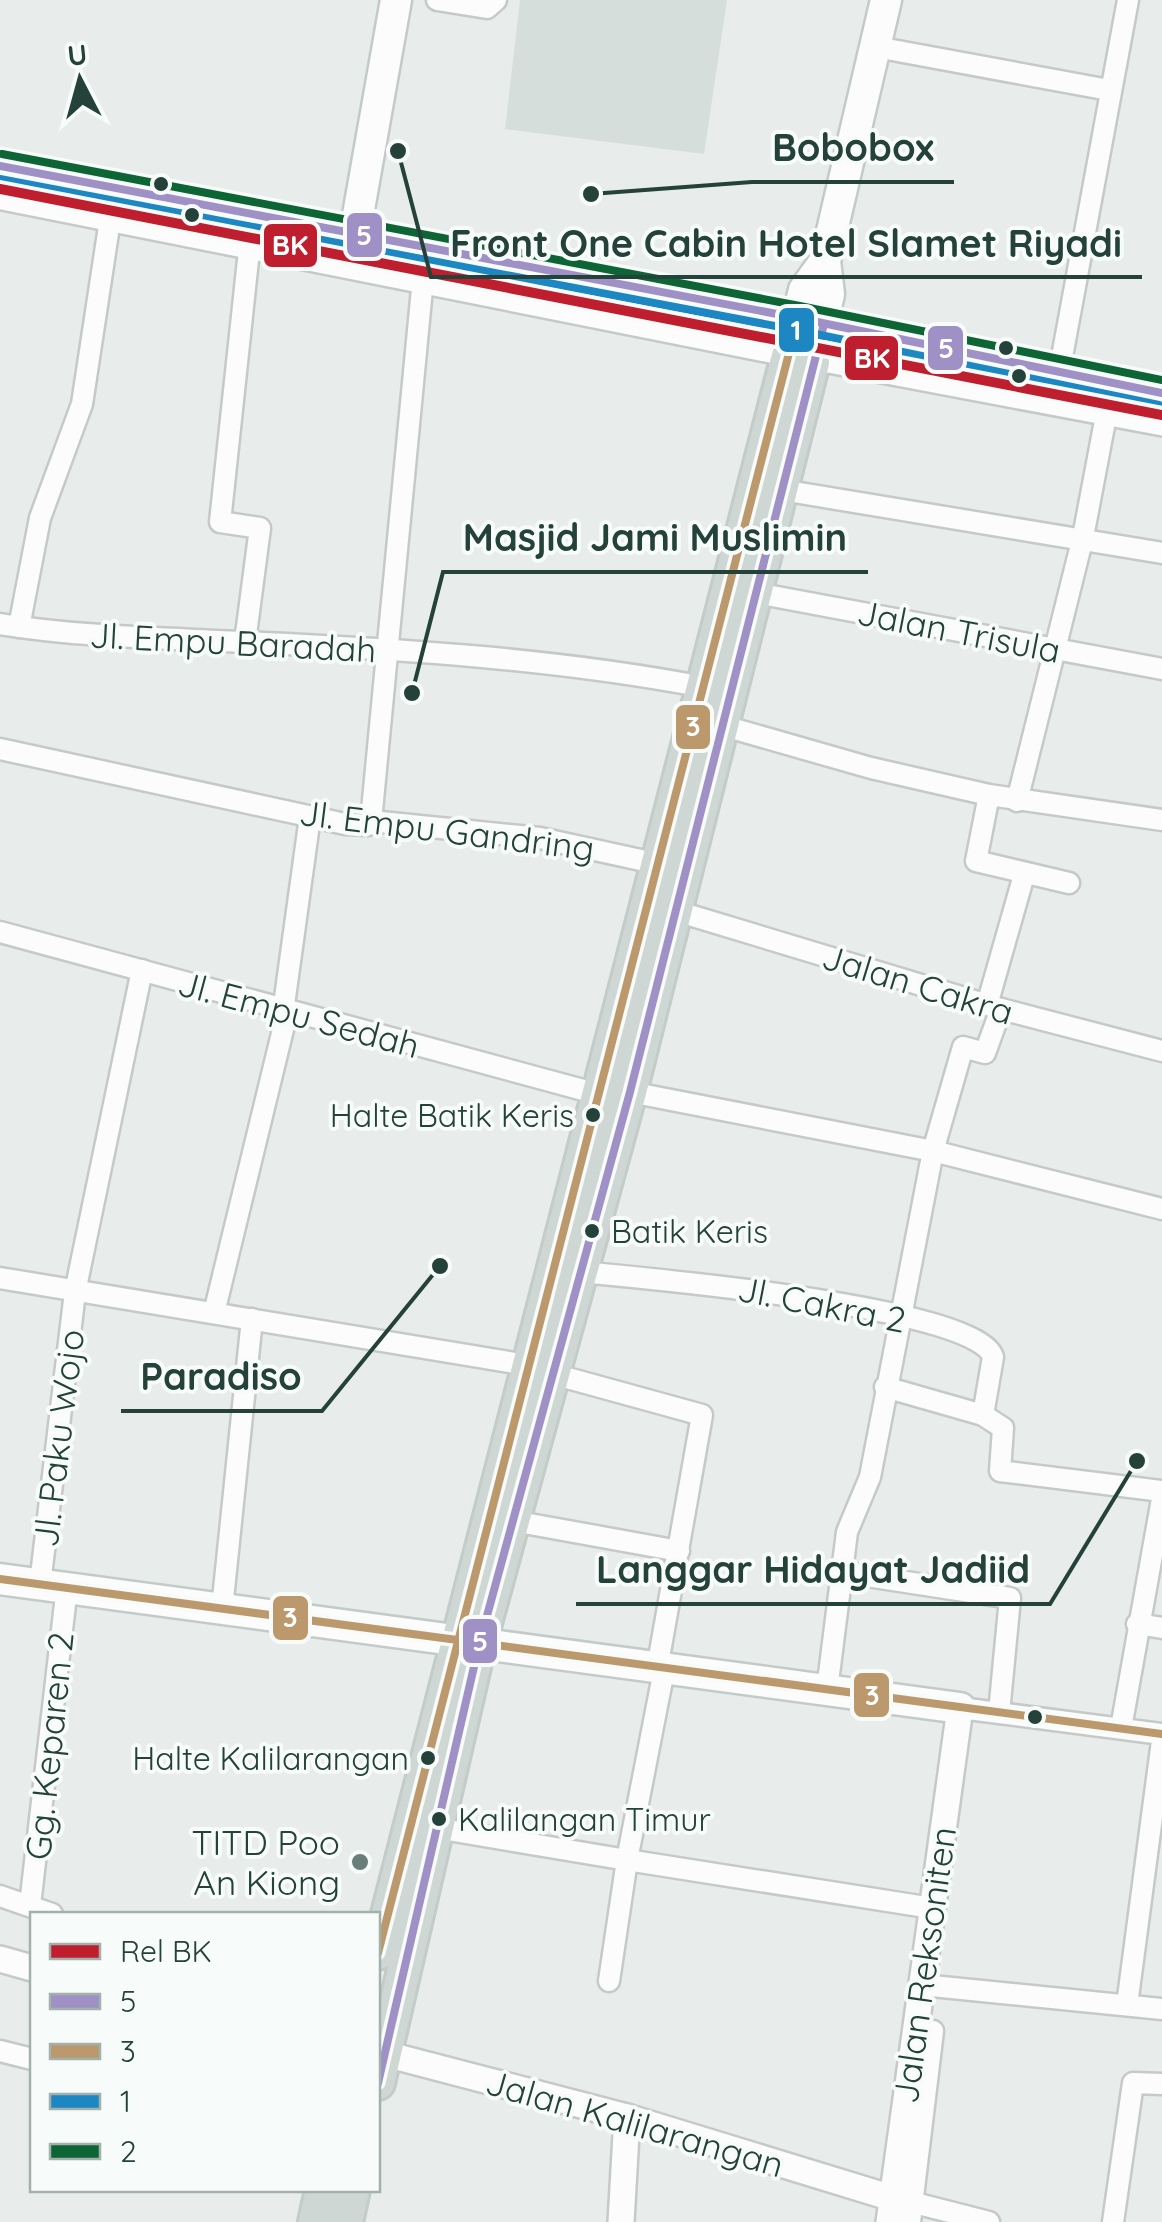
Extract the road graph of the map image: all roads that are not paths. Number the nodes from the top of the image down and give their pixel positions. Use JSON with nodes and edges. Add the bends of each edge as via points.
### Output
{"nodes":[{"id":1,"x":396,"y":0,"type":"edge"},
{"id":2,"x":437,"y":0,"type":"edge"},
{"id":3,"x":496,"y":0,"type":"edge"},
{"id":4,"x":886,"y":0,"type":"edge"},
{"id":5,"x":1128,"y":0,"type":"edge"},
{"id":6,"x":876,"y":47,"type":"junction"},
{"id":7,"x":1109,"y":90,"type":"junction"},
{"id":8,"x":0,"y":166,"type":"edge"},
{"id":9,"x":115,"y":188,"type":"junction"},
{"id":10,"x":0,"y":199,"type":"edge"},
{"id":11,"x":253,"y":213,"type":"junction"},
{"id":12,"x":110,"y":222,"type":"junction"},
{"id":13,"x":355,"y":232,"type":"junction"},
{"id":14,"x":426,"y":247,"type":"junction"},
{"id":15,"x":248,"y":250,"type":"junction"},
{"id":16,"x":424,"y":284,"type":"junction"},
{"id":17,"x":632,"y":288,"type":"junction"},
{"id":18,"x":811,"y":321,"type":"junction"},
{"id":19,"x":626,"y":324,"type":"junction"},
{"id":20,"x":801,"y":359,"type":"junction"},
{"id":21,"x":1059,"y":373,"type":"junction"},
{"id":22,"x":1112,"y":384,"type":"junction"},
{"id":23,"x":1162,"y":394,"type":"edge"},
{"id":24,"x":1106,"y":418,"type":"junction"},
{"id":25,"x":1162,"y":428,"type":"edge"},
{"id":26,"x":782,"y":490,"type":"junction"},
{"id":27,"x":1083,"y":537,"type":"junction"},
{"id":28,"x":1162,"y":553,"type":"edge"},
{"id":29,"x":756,"y":593,"type":"junction"},
{"id":30,"x":10,"y":626,"type":"edge"},
{"id":31,"x":245,"y":642,"type":"junction"},
{"id":32,"x":1055,"y":649,"type":"junction"},
{"id":33,"x":387,"y":651,"type":"junction"},
{"id":34,"x":1162,"y":669,"type":"edge"},
{"id":35,"x":704,"y":687,"type":"junction"},
{"id":36,"x":724,"y":726,"type":"junction"},
{"id":37,"x":0,"y":748,"type":"edge"},
{"id":38,"x":988,"y":794,"type":"junction"},
{"id":39,"x":1017,"y":801,"type":"junction"},
{"id":40,"x":310,"y":817,"type":"junction"},
{"id":41,"x":371,"y":820,"type":"junction"},
{"id":42,"x":1162,"y":820,"type":"edge"},
{"id":43,"x":659,"y":864,"type":"junction"},
{"id":44,"x":1024,"y":875,"type":"junction"},
{"id":45,"x":1069,"y":883,"type":"dead end"},
{"id":46,"x":676,"y":911,"type":"junction"},
{"id":47,"x":0,"y":932,"type":"edge"},
{"id":48,"x":142,"y":970,"type":"junction"},
{"id":49,"x":994,"y":1007,"type":"junction"},
{"id":50,"x":285,"y":1012,"type":"junction"},
{"id":51,"x":1162,"y":1051,"type":"edge"},
{"id":52,"x":609,"y":1090,"type":"junction"},
{"id":53,"x":933,"y":1152,"type":"junction"},
{"id":54,"x":1162,"y":1208,"type":"edge"},
{"id":55,"x":581,"y":1272,"type":"junction"},
{"id":56,"x":0,"y":1278,"type":"edge"},
{"id":57,"x":75,"y":1292,"type":"junction"},
{"id":58,"x":214,"y":1313,"type":"junction"},
{"id":59,"x":900,"y":1316,"type":"junction"},
{"id":60,"x":252,"y":1319,"type":"junction"},
{"id":61,"x":540,"y":1370,"type":"junction"},
{"id":62,"x":886,"y":1388,"type":"junction"},
{"id":63,"x":983,"y":1415,"type":"junction"},
{"id":64,"x":1162,"y":1491,"type":"edge"},
{"id":65,"x":1162,"y":1500,"type":"edge"},
{"id":66,"x":512,"y":1521,"type":"junction"},
{"id":67,"x":679,"y":1551,"type":"junction"},
{"id":68,"x":841,"y":1572,"type":"junction"},
{"id":69,"x":0,"y":1579,"type":"edge"},
{"id":70,"x":54,"y":1586,"type":"junction"},
{"id":71,"x":222,"y":1609,"type":"junction"},
{"id":72,"x":1137,"y":1624,"type":"junction"},
{"id":73,"x":1162,"y":1628,"type":"edge"},
{"id":74,"x":467,"y":1643,"type":"junction"},
{"id":75,"x":661,"y":1669,"type":"junction"},
{"id":76,"x":828,"y":1690,"type":"junction"},
{"id":77,"x":960,"y":1708,"type":"junction"},
{"id":78,"x":999,"y":1713,"type":"junction"},
{"id":79,"x":1121,"y":1728,"type":"junction"},
{"id":80,"x":1162,"y":1737,"type":"edge"},
{"id":81,"x":436,"y":1828,"type":"junction"},
{"id":82,"x":627,"y":1860,"type":"junction"},
{"id":83,"x":0,"y":1896,"type":"edge"},
{"id":84,"x":30,"y":1905,"type":"junction"},
{"id":85,"x":932,"y":1908,"type":"junction"},
{"id":86,"x":47,"y":1912,"type":"edge"},
{"id":87,"x":380,"y":1946,"type":"edge"},
{"id":88,"x":0,"y":1960,"type":"edge"},
{"id":89,"x":30,"y":1968,"type":"edge"},
{"id":90,"x":609,"y":1980,"type":"dead end"},
{"id":91,"x":922,"y":1986,"type":"junction"},
{"id":92,"x":1127,"y":2006,"type":"junction"},
{"id":93,"x":1162,"y":2009,"type":"edge"},
{"id":94,"x":933,"y":2032,"type":"dead end"},
{"id":95,"x":0,"y":2051,"type":"edge"},
{"id":96,"x":30,"y":2058,"type":"edge"},
{"id":97,"x":380,"y":2063,"type":"edge"},
{"id":98,"x":1162,"y":2084,"type":"edge"},
{"id":99,"x":626,"y":2117,"type":"junction"},
{"id":100,"x":322,"y":2192,"type":"edge"},
{"id":101,"x":354,"y":2192,"type":"edge"},
{"id":102,"x":901,"y":2211,"type":"edge"},
{"id":103,"x":315,"y":2222,"type":"edge"},
{"id":104,"x":346,"y":2222,"type":"edge"},
{"id":105,"x":621,"y":2222,"type":"edge"},
{"id":106,"x":989,"y":2222,"type":"edge"},
{"id":107,"x":1114,"y":2222,"type":"edge"}],
"edges":[{"from":1,"to":13,"type":"main road"},
{"from":2,"to":3,"type":"street","via":[[488,8]]},
{"from":4,"to":6,"type":"main road"},
{"from":5,"to":7,"type":"street"},
{"from":6,"to":7,"type":"street"},
{"from":6,"to":18,"type":"main road","via":[[825,262],[804,290]]},
{"from":7,"to":21,"type":"street"},
{"from":8,"to":9,"type":"main road"},
{"from":9,"to":11,"type":"main road"},
{"from":9,"to":12,"type":"street"},
{"from":10,"to":12,"type":"street"},
{"from":11,"to":13,"type":"main road"},
{"from":11,"to":15,"type":"street"},
{"from":12,"to":15,"type":"street"},
{"from":12,"to":30,"type":"street","via":[[82,404]]},
{"from":13,"to":14,"type":"main road"},
{"from":14,"to":16,"type":"street"},
{"from":14,"to":17,"type":"main road"},
{"from":15,"to":16,"type":"street"},
{"from":15,"to":31,"type":"street","via":[[220,522],[260,528]]},
{"from":16,"to":19,"type":"street"},
{"from":16,"to":33,"type":"street"},
{"from":17,"to":18,"type":"main road"},
{"from":17,"to":19,"type":"street"},
{"from":18,"to":20,"type":"main road"},
{"from":18,"to":21,"type":"main road"},
{"from":19,"to":20,"type":"street"},
{"from":20,"to":24,"type":"street"},
{"from":20,"to":26,"type":"main road"},
{"from":20,"to":35,"type":"main road"},
{"from":21,"to":22,"type":"main road"},
{"from":22,"to":23,"type":"main road"},
{"from":22,"to":24,"type":"street"},
{"from":24,"to":25,"type":"street"},
{"from":24,"to":27,"type":"street"},
{"from":26,"to":27,"type":"street"},
{"from":26,"to":29,"type":"main road"},
{"from":27,"to":28,"type":"street"},
{"from":27,"to":32,"type":"street"},
{"from":29,"to":32,"type":"street","name":"Jalan Trisula"},
{"from":29,"to":36,"type":"main road"},
{"from":30,"to":31,"type":"street","name":"Jl. Empu Baradah","via":[[170,642]]},
{"from":31,"to":33,"type":"street","name":"Jl. Empu Baradah"},
{"from":32,"to":34,"type":"street","name":"Jalan Trisula"},
{"from":32,"to":39,"type":"street"},
{"from":33,"to":35,"type":"street","name":"Jl. Empu Baradah","via":[[582,666]]},
{"from":33,"to":41,"type":"street"},
{"from":35,"to":43,"type":"main road"},
{"from":36,"to":38,"type":"street"},
{"from":36,"to":46,"type":"main road"},
{"from":37,"to":40,"type":"street","name":"Jl. Empu Gandring"},
{"from":38,"to":39,"type":"street"},
{"from":38,"to":44,"type":"street","via":[[974,858]]},
{"from":39,"to":42,"type":"street"},
{"from":40,"to":41,"type":"street","name":"Jl. Empu Gandring","via":[[355,825]]},
{"from":40,"to":50,"type":"street"},
{"from":41,"to":43,"type":"street","name":"Jl. Empu Gandring","via":[[540,838]]},
{"from":43,"to":52,"type":"main road"},
{"from":44,"to":45,"type":"street"},
{"from":44,"to":49,"type":"street"},
{"from":46,"to":49,"type":"street","name":"Jalan Cakra"},
{"from":46,"to":52,"type":"main road"},
{"from":47,"to":48,"type":"street","name":"Jl. Empu Sedah"},
{"from":48,"to":50,"type":"street","name":"Jl. Empu Sedah"},
{"from":48,"to":57,"type":"street","name":"Jl. Paku Wojo"},
{"from":49,"to":51,"type":"street","name":"Jalan Cakra"},
{"from":49,"to":53,"type":"street","via":[[985,1052],[963,1047]]},
{"from":50,"to":52,"type":"street","name":"Jl. Empu Sedah"},
{"from":50,"to":58,"type":"street"},
{"from":52,"to":53,"type":"street","name":"Jl. Empu Sedah"},
{"from":52,"to":55,"type":"main road"},
{"from":52,"to":61,"type":"main road"},
{"from":53,"to":54,"type":"street","name":"Jl. Empu Sedah"},
{"from":53,"to":59,"type":"street"},
{"from":55,"to":59,"type":"street","name":"Jl. Cakra 2","via":[[750,1289]]},
{"from":55,"to":61,"type":"main road"},
{"from":56,"to":57,"type":"street"},
{"from":57,"to":58,"type":"street"},
{"from":57,"to":70,"type":"street","name":"Jl. Paku Wojo"},
{"from":58,"to":60,"type":"street"},
{"from":59,"to":62,"type":"street"},
{"from":59,"to":63,"type":"street","name":"Jl. Cakra 2","via":[[988,1346],[994,1362]]},
{"from":60,"to":61,"type":"street"},
{"from":60,"to":71,"type":"street"},
{"from":61,"to":66,"type":"main road"},
{"from":61,"to":67,"type":"street","via":[[702,1415]]},
{"from":61,"to":74,"type":"main road"},
{"from":62,"to":63,"type":"street"},
{"from":62,"to":68,"type":"street","via":[[870,1477],[847,1532]]},
{"from":63,"to":64,"type":"street","via":[[1004,1430],[999,1471]]},
{"from":65,"to":72,"type":"street"},
{"from":66,"to":67,"type":"street"},
{"from":66,"to":74,"type":"main road"},
{"from":67,"to":75,"type":"street"},
{"from":68,"to":76,"type":"street"},
{"from":68,"to":78,"type":"street","via":[[1010,1598]]},
{"from":69,"to":70,"type":"main road"},
{"from":70,"to":71,"type":"main road"},
{"from":70,"to":84,"type":"street","name":"Gg. Keparen 2"},
{"from":71,"to":74,"type":"main road"},
{"from":72,"to":73,"type":"street"},
{"from":72,"to":79,"type":"street"},
{"from":74,"to":75,"type":"main road"},
{"from":74,"to":81,"type":"main road"},
{"from":74,"to":87,"type":"main road"},
{"from":75,"to":76,"type":"main road"},
{"from":75,"to":82,"type":"street"},
{"from":76,"to":77,"type":"main road"},
{"from":77,"to":78,"type":"street"},
{"from":77,"to":85,"type":"street","name":"Jalan Reksoniten"},
{"from":78,"to":79,"type":"street"},
{"from":79,"to":80,"type":"street"},
{"from":80,"to":92,"type":"street"},
{"from":81,"to":82,"type":"street"},
{"from":81,"to":97,"type":"main road"},
{"from":82,"to":85,"type":"street"},
{"from":82,"to":90,"type":"street"},
{"from":83,"to":84,"type":"street"},
{"from":84,"to":86,"type":"street"},
{"from":85,"to":91,"type":"street","name":"Jalan Reksoniten"},
{"from":88,"to":89,"type":"street"},
{"from":91,"to":92,"type":"street"},
{"from":91,"to":102,"type":"street","name":"Jalan Reksoniten"},
{"from":92,"to":93,"type":"street"},
{"from":94,"to":102,"type":"street"},
{"from":95,"to":96,"type":"street"},
{"from":97,"to":99,"type":"street","name":"Jalan Kalilarangan"},
{"from":98,"to":107,"type":"street","via":[[1133,2082]]},
{"from":99,"to":102,"type":"street","name":"Jalan Kalilarangan"},
{"from":99,"to":105,"type":"street"},
{"from":100,"to":103,"type":"main road"},
{"from":101,"to":104,"type":"main road"},
{"from":102,"to":106,"type":"street"}]}
